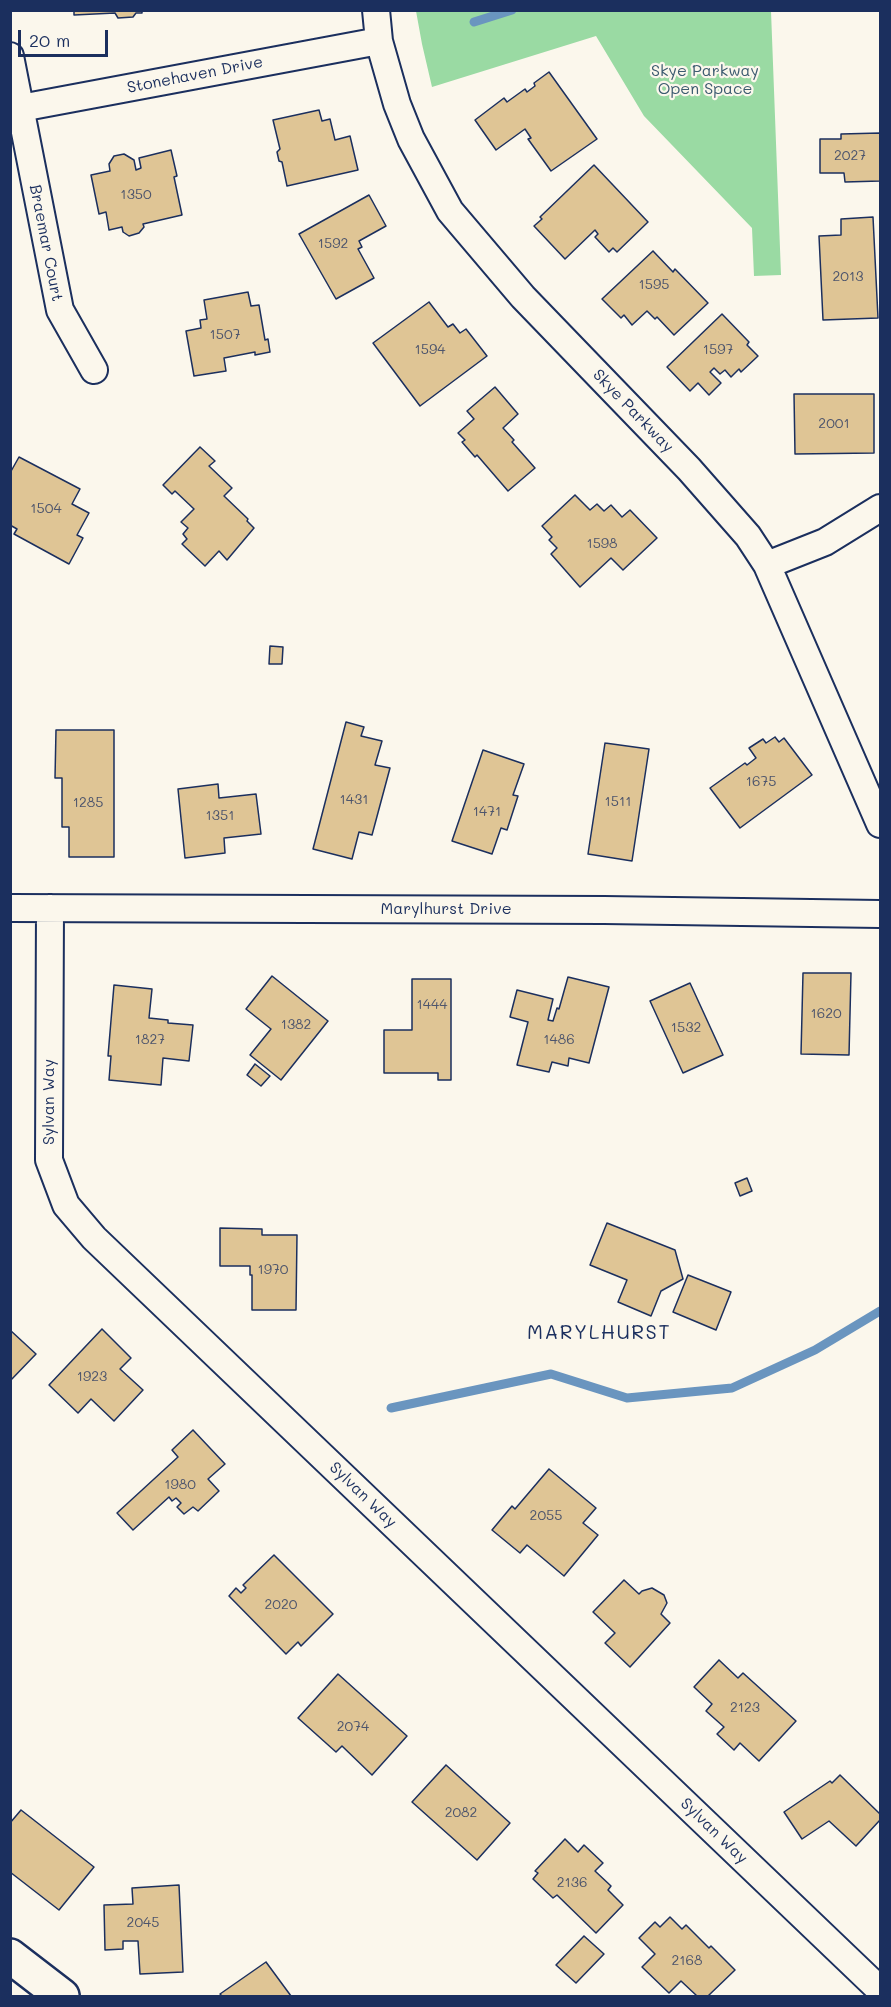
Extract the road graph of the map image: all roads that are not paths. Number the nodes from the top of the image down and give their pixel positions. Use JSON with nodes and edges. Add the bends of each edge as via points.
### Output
{"nodes":[{"id":1,"x":376,"y":10,"type":"edge"},
{"id":2,"x":380,"y":40,"type":"junction"},
{"id":3,"x":10,"y":56,"type":"edge"},
{"id":4,"x":15,"y":109,"type":"edge"},
{"id":5,"x":94,"y":370,"type":"dead end"},
{"id":6,"x":880,"y":508,"type":"edge"},
{"id":7,"x":767,"y":565,"type":"junction"},
{"id":8,"x":880,"y":824,"type":"edge"},
{"id":9,"x":10,"y":908,"type":"edge"},
{"id":10,"x":50,"y":908,"type":"junction"},
{"id":11,"x":880,"y":914,"type":"edge"},
{"id":12,"x":10,"y":1956,"type":"edge"},
{"id":13,"x":880,"y":1990,"type":"edge"},
{"id":14,"x":62,"y":1996,"type":"edge"}],
"edges":[{"from":1,"to":2,"type":"street","name":"Skye Parkway"},
{"from":2,"to":4,"type":"street","name":"Stonehaven Drive"},
{"from":2,"to":7,"type":"street","name":"Skye Parkway","via":[[409,134],[450,211],[523,297],[721,504]]},
{"from":3,"to":4,"type":"street","name":"Braemar Court"},
{"from":4,"to":5,"type":"street","name":"Braemar Court","via":[[60,310]]},
{"from":6,"to":7,"type":"street","via":[[825,543]]},
{"from":7,"to":8,"type":"street","name":"Skye Parkway"},
{"from":9,"to":10,"type":"street","name":"Marylhurst Drive"},
{"from":10,"to":11,"type":"street","name":"Marylhurst Drive"},
{"from":10,"to":13,"type":"street","name":"Sylvan Way","via":[[49,1160],[66,1205],[103,1246]]},
{"from":12,"to":14,"type":"street"}]}
